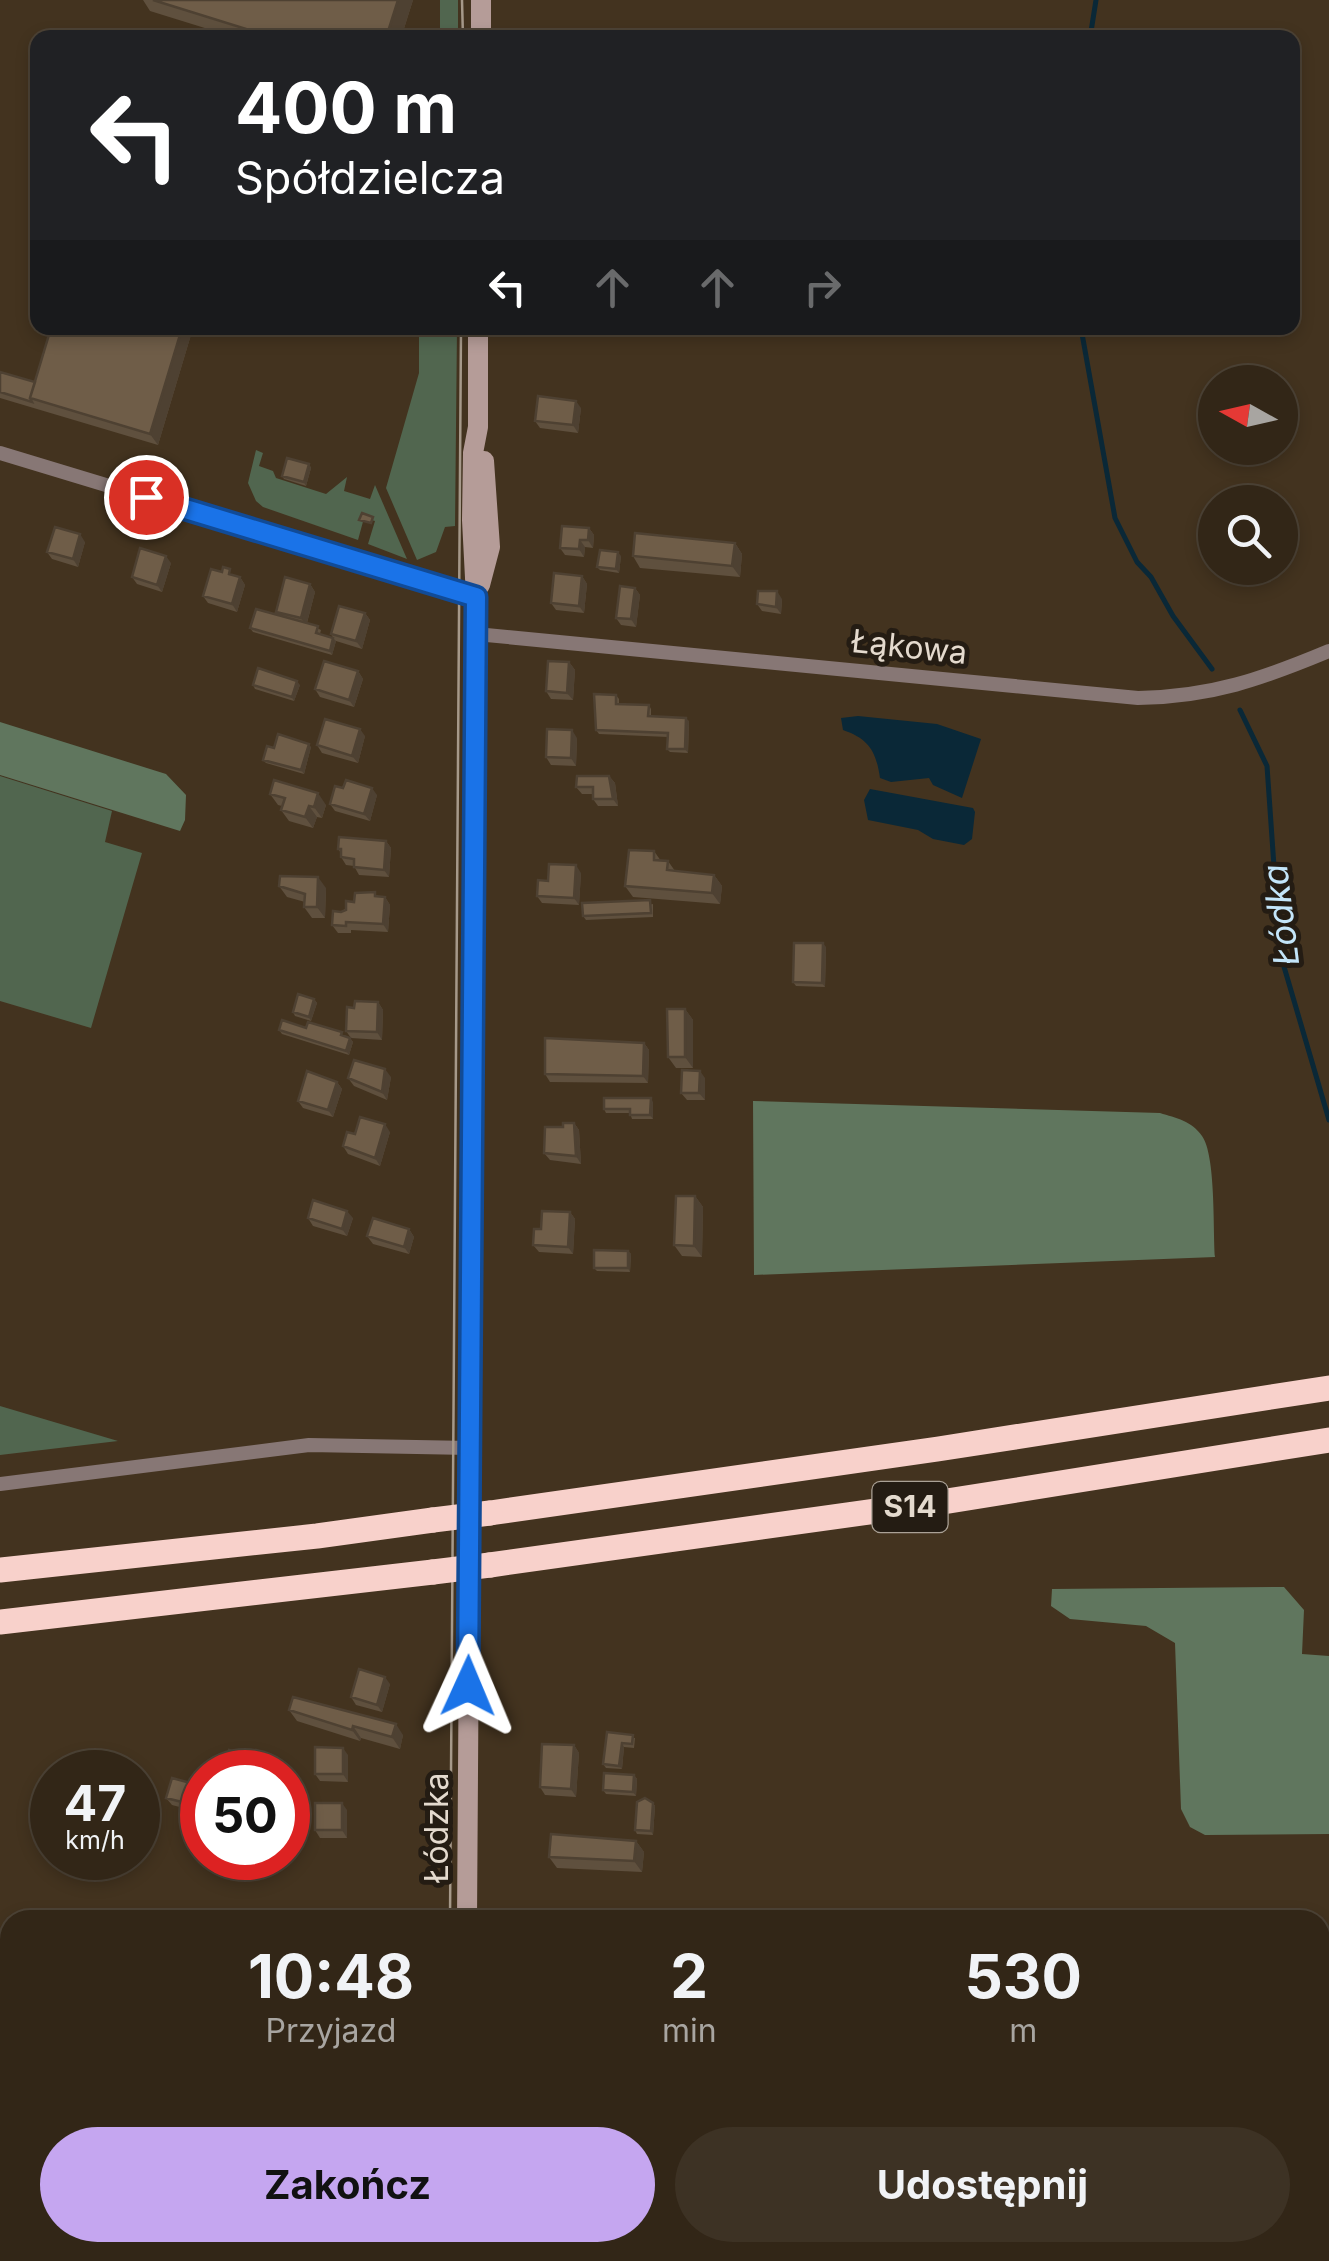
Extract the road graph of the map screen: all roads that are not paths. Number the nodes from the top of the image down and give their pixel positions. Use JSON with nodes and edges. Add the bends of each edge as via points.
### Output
{"nodes":[{"id":1,"x":481,"y":0,"type":"edge"},
{"id":2,"x":481,"y":30,"type":"edge"},
{"id":3,"x":478,"y":335,"type":"edge"},
{"id":4,"x":0,"y":453,"type":"edge"},
{"id":5,"x":476,"y":597,"type":"junction"},
{"id":6,"x":476,"y":634,"type":"junction"},
{"id":7,"x":1329,"y":651,"type":"edge"},
{"id":8,"x":1329,"y":1388,"type":"edge"},
{"id":9,"x":1329,"y":1440,"type":"edge"},
{"id":10,"x":470,"y":1448,"type":"junction"},
{"id":11,"x":0,"y":1484,"type":"edge"},
{"id":12,"x":0,"y":1570,"type":"edge"},
{"id":13,"x":0,"y":1622,"type":"edge"},
{"id":14,"x":467,"y":1910,"type":"edge"}],
"edges":[{"from":1,"to":2,"type":"main road"},
{"from":3,"to":5,"type":"main road","name":"Łódzka","via":[[478,427],[490,532]]},
{"from":4,"to":5,"type":"street"},
{"from":5,"to":6,"type":"main road","name":"Łódzka"},
{"from":6,"to":7,"type":"street","name":"Łąkowa","via":[[1138,698],[1236,687]]},
{"from":6,"to":10,"type":"main road","name":"Łódzka"},
{"from":8,"to":12,"type":"highway","number":"S14","bridge":true,"via":[[317,1536]]},
{"from":9,"to":13,"type":"highway","number":"S14","bridge":true,"via":[[948,1502],[490,1565]]},
{"from":10,"to":11,"type":"street","via":[[309,1445]]},
{"from":10,"to":14,"type":"main road","name":"Łódzka"}]}
